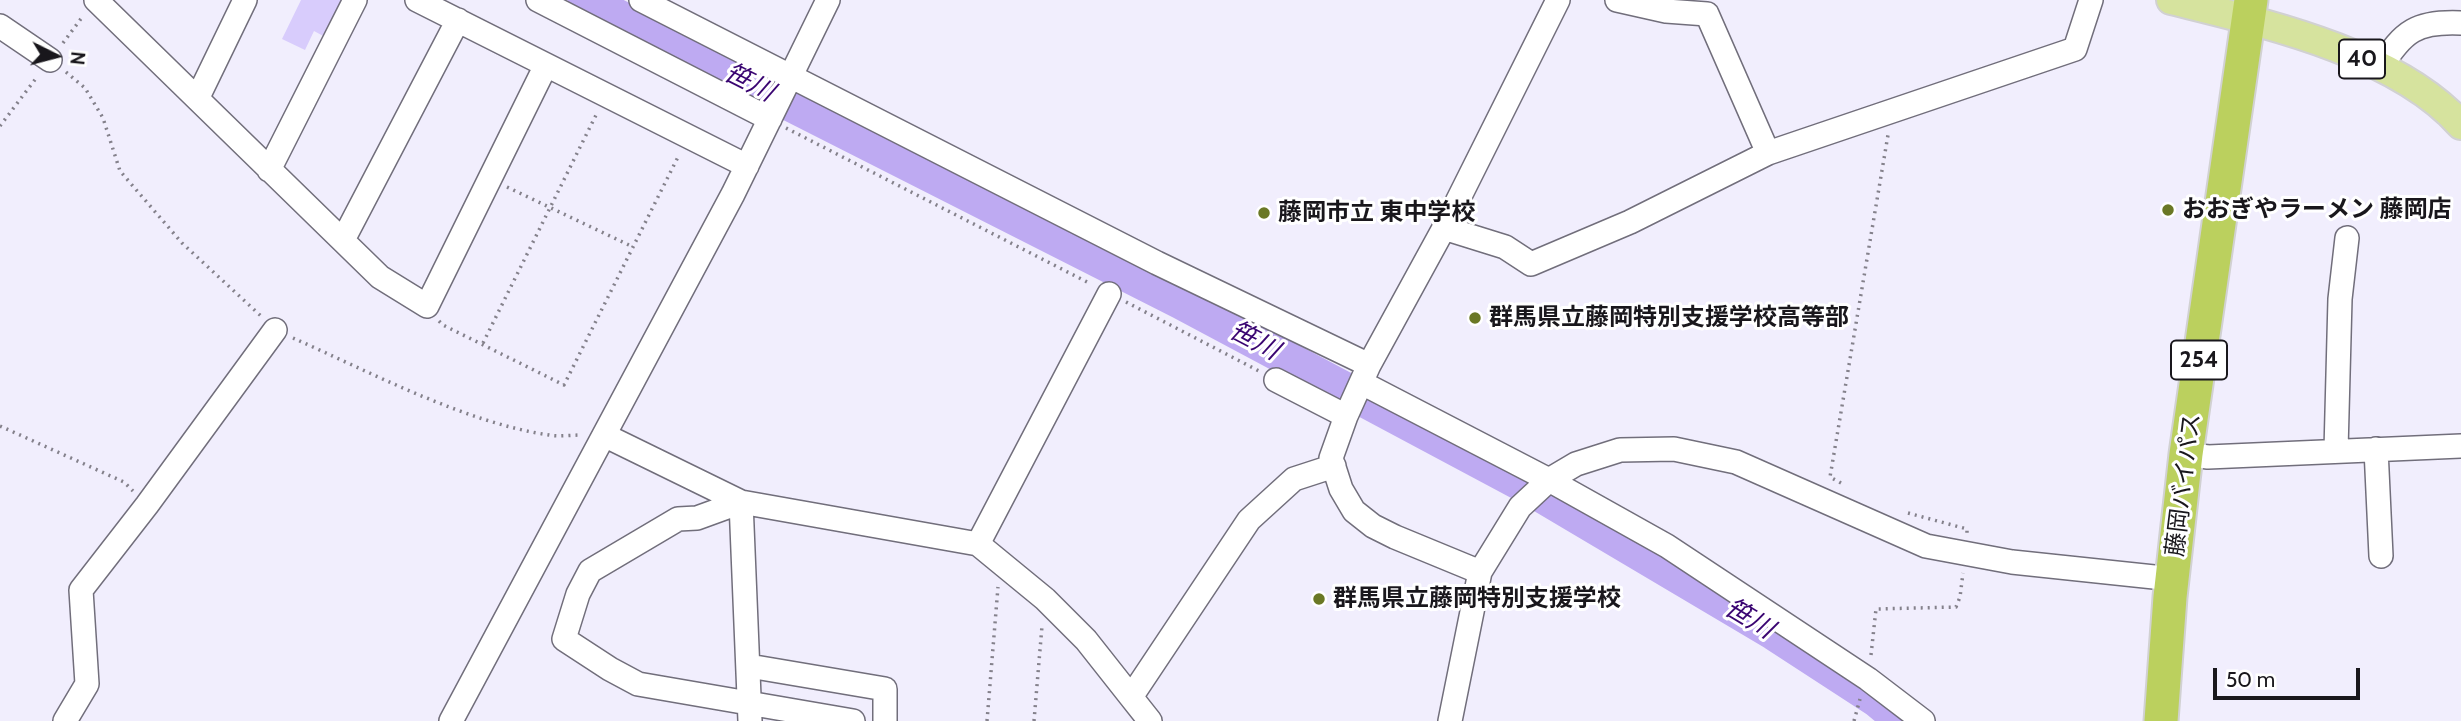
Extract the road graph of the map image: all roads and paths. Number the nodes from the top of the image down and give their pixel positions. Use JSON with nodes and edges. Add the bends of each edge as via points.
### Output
{"nodes":[{"id":1,"x":96,"y":0,"type":"edge"},
{"id":2,"x":245,"y":0,"type":"edge"},
{"id":3,"x":355,"y":0,"type":"edge"},
{"id":4,"x":417,"y":0,"type":"edge"},
{"id":5,"x":538,"y":0,"type":"edge"},
{"id":6,"x":642,"y":0,"type":"edge"},
{"id":7,"x":828,"y":0,"type":"edge"},
{"id":8,"x":1558,"y":0,"type":"edge"},
{"id":9,"x":1617,"y":0,"type":"edge"},
{"id":10,"x":2091,"y":0,"type":"edge"},
{"id":11,"x":2171,"y":0,"type":"edge"},
{"id":12,"x":2250,"y":10,"type":"edge"},
{"id":13,"x":458,"y":20,"type":"junction"},
{"id":14,"x":2461,"y":23,"type":"edge"},
{"id":15,"x":0,"y":26,"type":"edge"},
{"id":16,"x":50,"y":60,"type":"joint"},
{"id":17,"x":546,"y":65,"type":"junction"},
{"id":18,"x":2381,"y":67,"type":"junction"},
{"id":19,"x":787,"y":83,"type":"junction"},
{"id":20,"x":606,"y":96,"type":"junction"},
{"id":21,"x":198,"y":97,"type":"junction"},
{"id":22,"x":1892,"y":109,"type":"junction"},
{"id":23,"x":772,"y":116,"type":"junction"},
{"id":24,"x":2461,"y":125,"type":"edge"},
{"id":25,"x":688,"y":137,"type":"junction"},
{"id":26,"x":1768,"y":153,"type":"junction"},
{"id":27,"x":747,"y":166,"type":"junction"},
{"id":28,"x":269,"y":170,"type":"junction"},
{"id":29,"x":489,"y":178,"type":"junction"},
{"id":30,"x":549,"y":207,"type":"junction"},
{"id":31,"x":1444,"y":228,"type":"junction"},
{"id":32,"x":2347,"y":238,"type":"dead end"},
{"id":33,"x":342,"y":240,"type":"junction"},
{"id":34,"x":633,"y":247,"type":"junction"},
{"id":35,"x":1109,"y":294,"type":"junction"},
{"id":36,"x":427,"y":306,"type":"junction"},
{"id":37,"x":275,"y":330,"type":"junction"},
{"id":38,"x":483,"y":344,"type":"junction"},
{"id":39,"x":1365,"y":374,"type":"junction"},
{"id":40,"x":1276,"y":380,"type":"joint"},
{"id":41,"x":1346,"y":416,"type":"junction"},
{"id":42,"x":0,"y":426,"type":"edge"},
{"id":43,"x":604,"y":435,"type":"junction"},
{"id":44,"x":2461,"y":446,"type":"edge"},
{"id":45,"x":2376,"y":449,"type":"junction"},
{"id":46,"x":2336,"y":450,"type":"junction"},
{"id":47,"x":2186,"y":454,"type":"junction"},
{"id":48,"x":1334,"y":466,"type":"junction"},
{"id":49,"x":1549,"y":480,"type":"junction"},
{"id":50,"x":1850,"y":488,"type":"dead end"},
{"id":51,"x":741,"y":502,"type":"junction"},
{"id":52,"x":147,"y":505,"type":"junction"},
{"id":53,"x":1904,"y":512,"type":"dead end"},
{"id":54,"x":978,"y":544,"type":"junction"},
{"id":55,"x":1965,"y":553,"type":"junction"},
{"id":56,"x":2381,"y":556,"type":"dead end"},
{"id":57,"x":1000,"y":564,"type":"junction"},
{"id":58,"x":1480,"y":572,"type":"junction"},
{"id":59,"x":2173,"y":579,"type":"junction"},
{"id":60,"x":1045,"y":599,"type":"junction"},
{"id":61,"x":749,"y":666,"type":"junction"},
{"id":62,"x":1867,"y":680,"type":"junction"},
{"id":63,"x":1131,"y":697,"type":"junction"},
{"id":64,"x":1859,"y":702,"type":"dead end"},
{"id":65,"x":749,"y":712,"type":"edge"},
{"id":66,"x":65,"y":721,"type":"edge"},
{"id":67,"x":451,"y":721,"type":"edge"},
{"id":68,"x":853,"y":721,"type":"edge"},
{"id":69,"x":885,"y":721,"type":"edge"},
{"id":70,"x":987,"y":721,"type":"edge"},
{"id":71,"x":1034,"y":721,"type":"edge"},
{"id":72,"x":1150,"y":721,"type":"edge"},
{"id":73,"x":1450,"y":721,"type":"edge"},
{"id":74,"x":1854,"y":721,"type":"edge"},
{"id":75,"x":1923,"y":721,"type":"edge"},
{"id":76,"x":2161,"y":721,"type":"edge"}],
"edges":[{"from":1,"to":21,"type":"street"},
{"from":2,"to":21,"type":"street"},
{"from":3,"to":28,"type":"street"},
{"from":4,"to":13,"type":"street"},
{"from":5,"to":23,"type":"street"},
{"from":6,"to":19,"type":"street"},
{"from":7,"to":19,"type":"street"},
{"from":8,"to":31,"type":"street"},
{"from":9,"to":26,"type":"street","via":[[1707,14]]},
{"from":10,"to":22,"type":"street","via":[[2075,49]]},
{"from":11,"to":12,"type":"main road"},
{"from":12,"to":18,"type":"main road","number":"40"},
{"from":12,"to":47,"type":"highway","name":"藤岡バイパス","number":"254"},
{"from":13,"to":17,"type":"street"},
{"from":13,"to":33,"type":"street"},
{"from":14,"to":18,"type":"street","via":[[2407,32]]},
{"from":15,"to":16,"type":"street"},
{"from":16,"to":37,"type":"path","via":[[85,88],[103,118],[120,171],[182,243]]},
{"from":17,"to":20,"type":"street"},
{"from":17,"to":29,"type":"street"},
{"from":18,"to":24,"type":"main road","number":"40"},
{"from":19,"to":23,"type":"street"},
{"from":19,"to":39,"type":"street","via":[[1157,263]]},
{"from":20,"to":25,"type":"street"},
{"from":20,"to":30,"type":"path"},
{"from":21,"to":28,"type":"street"},
{"from":22,"to":26,"type":"street"},
{"from":22,"to":50,"type":"path","via":[[1830,477]]},
{"from":23,"to":27,"type":"street"},
{"from":23,"to":35,"type":"path"},
{"from":25,"to":27,"type":"street"},
{"from":25,"to":34,"type":"path"},
{"from":26,"to":31,"type":"street","via":[[1630,222],[1531,264],[1505,247]]},
{"from":27,"to":43,"type":"street"},
{"from":28,"to":33,"type":"street"},
{"from":29,"to":30,"type":"path"},
{"from":29,"to":36,"type":"street"},
{"from":30,"to":34,"type":"path"},
{"from":30,"to":38,"type":"path"},
{"from":31,"to":39,"type":"street"},
{"from":32,"to":46,"type":"street","via":[[2340,299]]},
{"from":33,"to":36,"type":"street","via":[[380,277]]},
{"from":34,"to":38,"type":"path","via":[[564,385]]},
{"from":35,"to":40,"type":"path"},
{"from":35,"to":54,"type":"street"},
{"from":36,"to":38,"type":"path","via":[[443,325]]},
{"from":37,"to":43,"type":"path","via":[[500,425],[551,436]]},
{"from":37,"to":52,"type":"street"},
{"from":39,"to":41,"type":"street"},
{"from":39,"to":49,"type":"street"},
{"from":40,"to":41,"type":"street"},
{"from":41,"to":48,"type":"street","via":[[1331,458]]},
{"from":42,"to":52,"type":"path","via":[[124,482]]},
{"from":43,"to":51,"type":"street"},
{"from":43,"to":67,"type":"street"},
{"from":44,"to":45,"type":"street"},
{"from":45,"to":46,"type":"street"},
{"from":45,"to":56,"type":"street"},
{"from":46,"to":47,"type":"street","via":[[2208,457]]},
{"from":47,"to":59,"type":"highway","name":"藤岡バイパス","number":"254"},
{"from":48,"to":58,"type":"street","via":[[1354,511],[1373,526]]},
{"from":48,"to":63,"type":"street","via":[[1294,479],[1249,520]]},
{"from":49,"to":55,"type":"street","via":[[1576,464],[1620,450],[1674,449],[1736,462],[1926,546]]},
{"from":49,"to":58,"type":"street","via":[[1520,507]]},
{"from":49,"to":62,"type":"street","via":[[1667,546]]},
{"from":51,"to":54,"type":"street"},
{"from":51,"to":61,"type":"street"},
{"from":51,"to":65,"type":"street","via":[[697,518],[678,519],[590,570],[564,639],[638,684]]},
{"from":52,"to":66,"type":"street","via":[[81,590],[87,684]]},
{"from":53,"to":55,"type":"path","via":[[1967,529]]},
{"from":54,"to":57,"type":"street"},
{"from":55,"to":59,"type":"street"},
{"from":55,"to":62,"type":"path","via":[[1955,607],[1876,609]]},
{"from":57,"to":60,"type":"street"},
{"from":57,"to":70,"type":"path"},
{"from":58,"to":73,"type":"street"},
{"from":59,"to":76,"type":"highway","name":"藤岡バイパス","number":"254"},
{"from":60,"to":63,"type":"street","via":[[1086,640]]},
{"from":60,"to":71,"type":"path"},
{"from":61,"to":65,"type":"street"},
{"from":61,"to":69,"type":"street","via":[[885,689]]},
{"from":62,"to":75,"type":"street"},
{"from":63,"to":72,"type":"street"},
{"from":64,"to":74,"type":"path"},
{"from":65,"to":68,"type":"street"}]}
